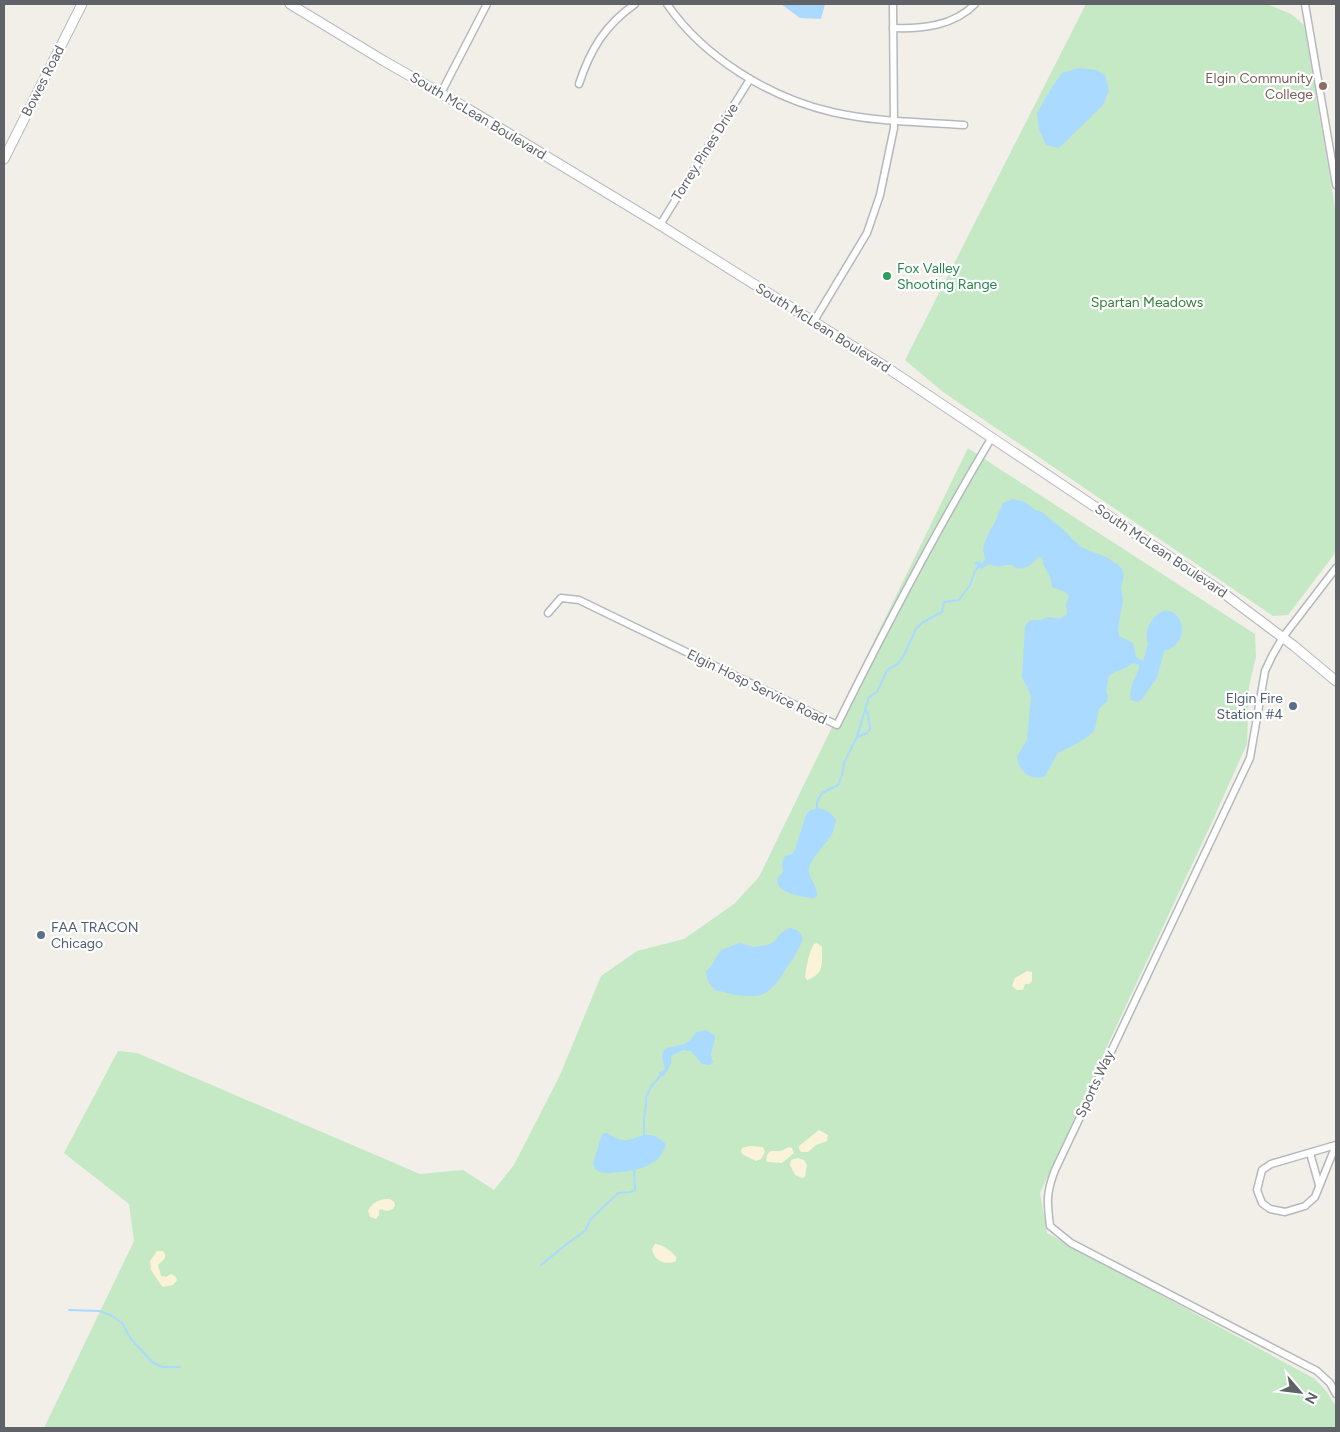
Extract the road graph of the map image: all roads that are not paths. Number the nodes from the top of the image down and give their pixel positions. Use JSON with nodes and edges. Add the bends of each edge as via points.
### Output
{"nodes":[{"id":1,"x":82,"y":4,"type":"edge"},
{"id":2,"x":290,"y":4,"type":"edge"},
{"id":3,"x":487,"y":4,"type":"edge"},
{"id":4,"x":635,"y":4,"type":"edge"},
{"id":5,"x":667,"y":4,"type":"edge"},
{"id":6,"x":893,"y":4,"type":"edge"},
{"id":7,"x":975,"y":4,"type":"edge"},
{"id":8,"x":1305,"y":4,"type":"edge"},
{"id":9,"x":893,"y":28,"type":"junction"},
{"id":10,"x":750,"y":79,"type":"junction"},
{"id":11,"x":579,"y":84,"type":"dead end"},
{"id":12,"x":441,"y":93,"type":"junction"},
{"id":13,"x":894,"y":120,"type":"junction"},
{"id":14,"x":964,"y":125,"type":"dead end"},
{"id":15,"x":4,"y":159,"type":"edge"},
{"id":16,"x":1336,"y":185,"type":"edge"},
{"id":17,"x":660,"y":226,"type":"junction"},
{"id":18,"x":814,"y":321,"type":"junction"},
{"id":19,"x":992,"y":437,"type":"junction"},
{"id":20,"x":1336,"y":568,"type":"edge"},
{"id":21,"x":548,"y":613,"type":"dead end"},
{"id":22,"x":1283,"y":637,"type":"junction"},
{"id":23,"x":1336,"y":681,"type":"edge"},
{"id":24,"x":1336,"y":1144,"type":"edge"},
{"id":25,"x":1310,"y":1153,"type":"junction"},
{"id":26,"x":1319,"y":1185,"type":"junction"},
{"id":27,"x":1336,"y":1394,"type":"edge"}],
"edges":[{"from":1,"to":15,"type":"main road","name":"Bowes Road"},
{"from":2,"to":12,"type":"main road","name":"South McLean Boulevard"},
{"from":3,"to":12,"type":"street"},
{"from":4,"to":11,"type":"street","via":[[615,19],[598,40]]},
{"from":5,"to":10,"type":"street","via":[[694,36]]},
{"from":6,"to":9,"type":"street"},
{"from":7,"to":9,"type":"street","via":[[942,24]]},
{"from":8,"to":16,"type":"street"},
{"from":9,"to":13,"type":"street"},
{"from":10,"to":13,"type":"street","via":[[820,109]]},
{"from":10,"to":17,"type":"street","name":"Torrey Pines Drive"},
{"from":12,"to":17,"type":"main road","name":"South McLean Boulevard"},
{"from":13,"to":14,"type":"street"},
{"from":13,"to":18,"type":"street","via":[[887,167],[867,233]]},
{"from":17,"to":18,"type":"main road","name":"South McLean Boulevard"},
{"from":18,"to":19,"type":"main road","name":"South McLean Boulevard"},
{"from":19,"to":21,"type":"street","name":"Elgin Hosp Service Road","via":[[924,555],[837,725],[579,600],[560,598]]},
{"from":19,"to":22,"type":"main road","name":"South McLean Boulevard","via":[[1218,589]]},
{"from":20,"to":22,"type":"street","name":"Sports Way"},
{"from":22,"to":23,"type":"main road","name":"South McLean Boulevard"},
{"from":22,"to":27,"type":"street","name":"Sports Way","via":[[1265,671],[1250,758],[1059,1162],[1049,1186],[1047,1203],[1050,1226],[1071,1243],[1317,1371]]},
{"from":24,"to":25,"type":"street"},
{"from":24,"to":26,"type":"street"},
{"from":25,"to":26,"type":"street"},
{"from":25,"to":26,"type":"street","via":[[1266,1167],[1262,1170],[1257,1190],[1262,1203],[1270,1210],[1285,1212],[1305,1206],[1315,1197]]}]}
